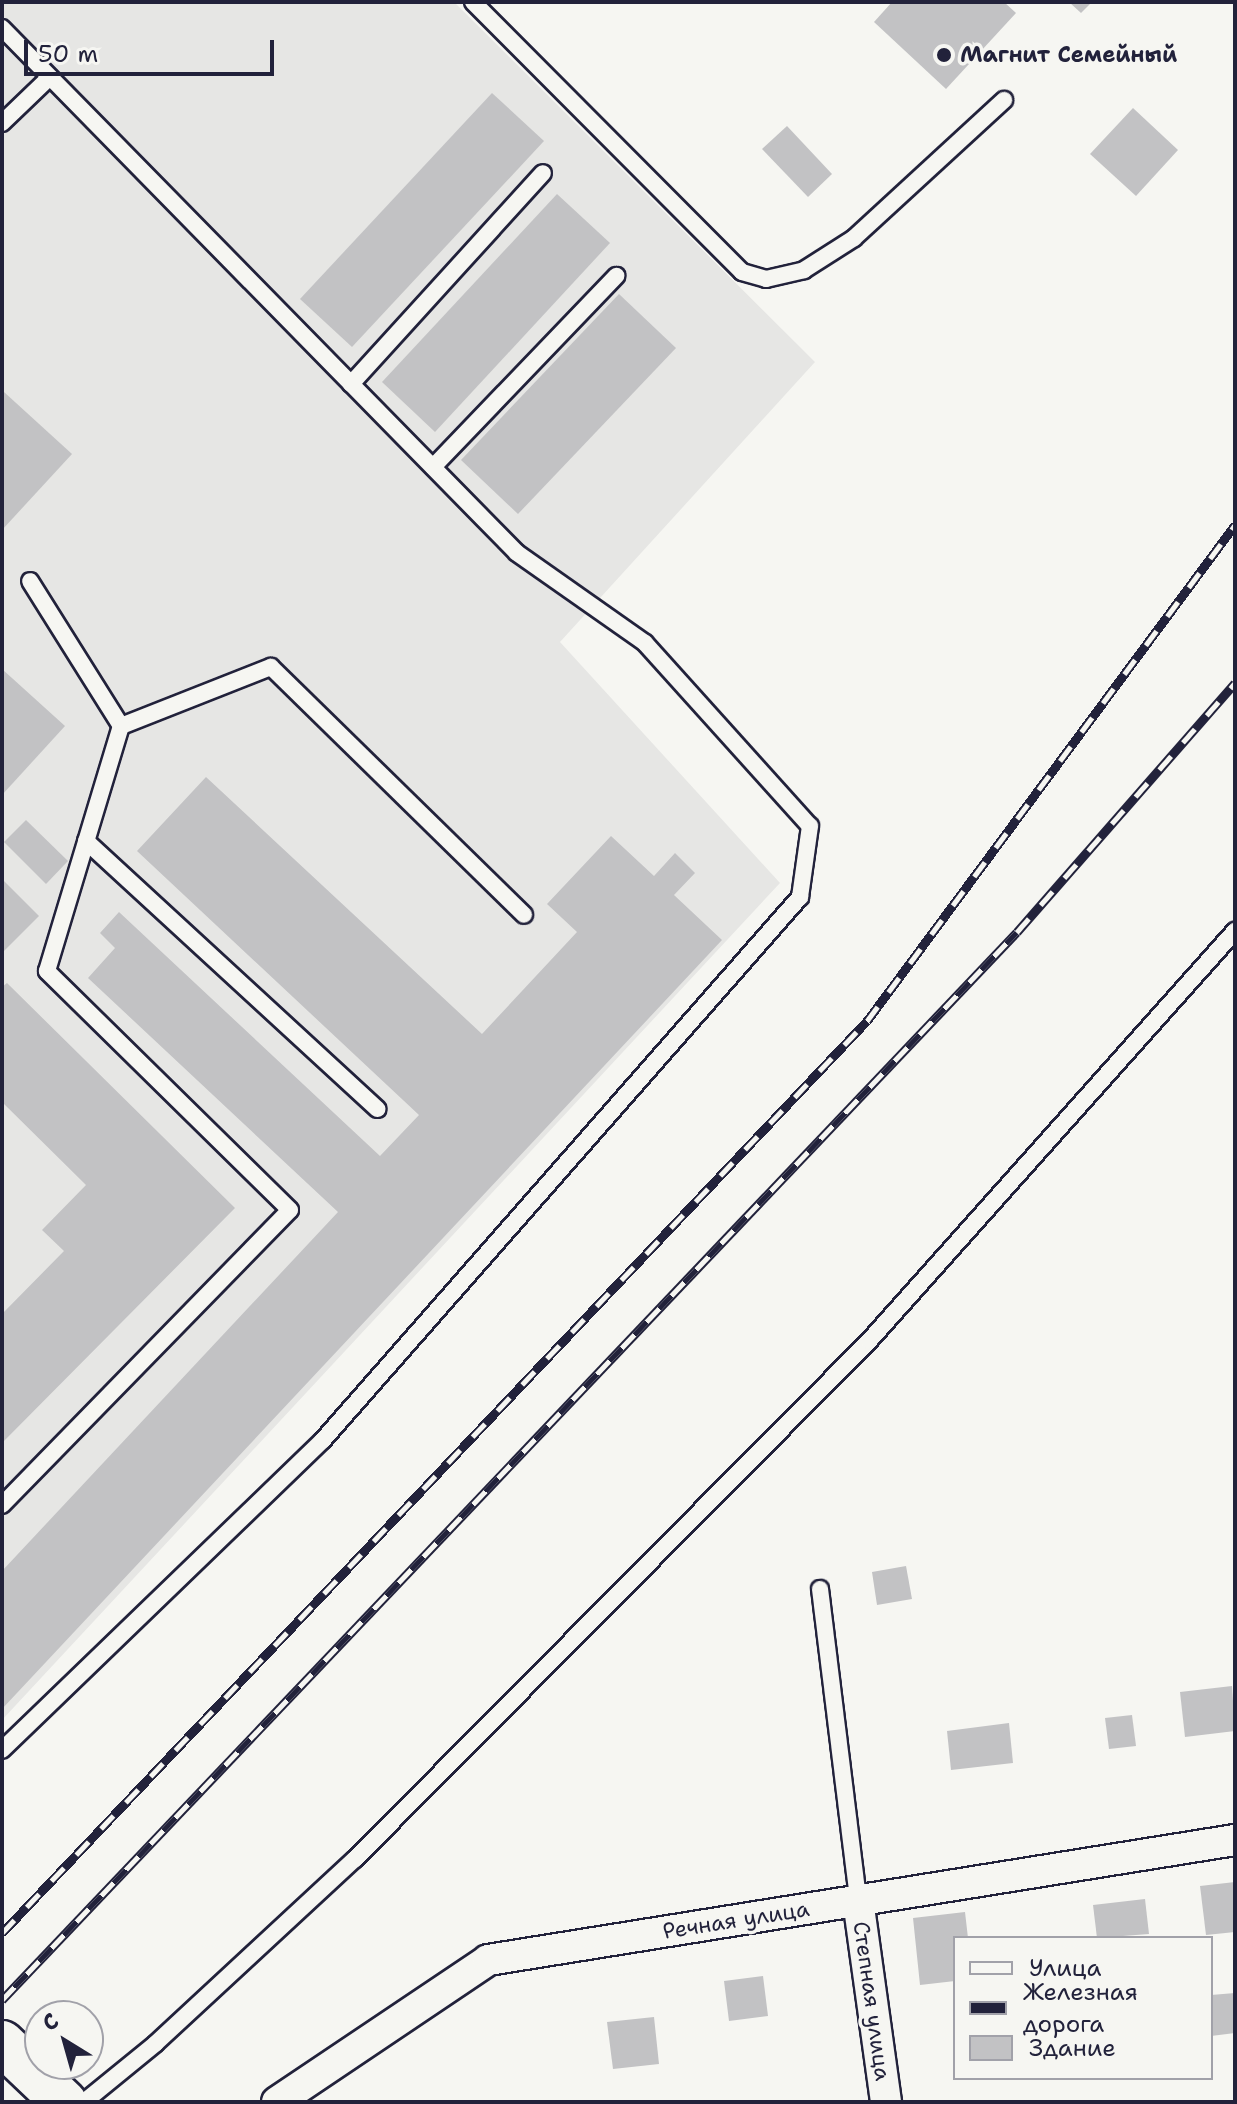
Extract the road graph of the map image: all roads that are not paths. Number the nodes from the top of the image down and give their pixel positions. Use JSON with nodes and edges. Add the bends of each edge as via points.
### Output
{"nodes":[{"id":1,"x":473,"y":2,"type":"edge"},
{"id":2,"x":2,"y":28,"type":"edge"},
{"id":3,"x":50,"y":77,"type":"junction"},
{"id":4,"x":1004,"y":100,"type":"dead end"},
{"id":5,"x":2,"y":123,"type":"edge"},
{"id":6,"x":543,"y":173,"type":"dead end"},
{"id":7,"x":616,"y":276,"type":"dead end"},
{"id":8,"x":351,"y":384,"type":"junction"},
{"id":9,"x":433,"y":467,"type":"junction"},
{"id":10,"x":30,"y":581,"type":"dead end"},
{"id":11,"x":121,"y":726,"type":"junction"},
{"id":12,"x":86,"y":841,"type":"junction"},
{"id":13,"x":524,"y":915,"type":"dead end"},
{"id":14,"x":1235,"y":931,"type":"edge"},
{"id":15,"x":377,"y":1109,"type":"dead end"},
{"id":16,"x":2,"y":1505,"type":"edge"},
{"id":17,"x":820,"y":1589,"type":"dead end"},
{"id":18,"x":2,"y":1750,"type":"edge"},
{"id":19,"x":1235,"y":1840,"type":"edge"},
{"id":20,"x":858,"y":1900,"type":"junction"},
{"id":21,"x":2,"y":2043,"type":"edge"},
{"id":22,"x":64,"y":2102,"type":"edge"},
{"id":23,"x":84,"y":2102,"type":"edge"},
{"id":24,"x":277,"y":2102,"type":"edge"},
{"id":25,"x":886,"y":2102,"type":"edge"}],
"edges":[{"from":1,"to":4,"type":"lane","via":[[742,272],[766,279],[804,270],[854,238]]},
{"from":2,"to":3,"type":"lane"},
{"from":3,"to":5,"type":"lane"},
{"from":3,"to":8,"type":"lane"},
{"from":6,"to":8,"type":"lane"},
{"from":7,"to":9,"type":"lane"},
{"from":8,"to":9,"type":"lane"},
{"from":9,"to":18,"type":"lane","via":[[517,553],[645,643],[810,826],[800,897],[323,1440]]},
{"from":10,"to":11,"type":"lane"},
{"from":11,"to":12,"type":"lane"},
{"from":11,"to":13,"type":"lane","via":[[271,667]]},
{"from":12,"to":15,"type":"lane"},
{"from":12,"to":16,"type":"lane","via":[[47,971],[290,1210]]},
{"from":14,"to":23,"type":"lane","via":[[869,1341],[355,1859],[155,2044]]},
{"from":17,"to":20,"type":"lane"},
{"from":19,"to":20,"type":"street","name":"Речная улица"},
{"from":20,"to":24,"type":"street","name":"Речная улица","via":[[488,1960]]},
{"from":20,"to":25,"type":"street","name":"Степная улица"},
{"from":21,"to":22,"type":"main road"}]}
